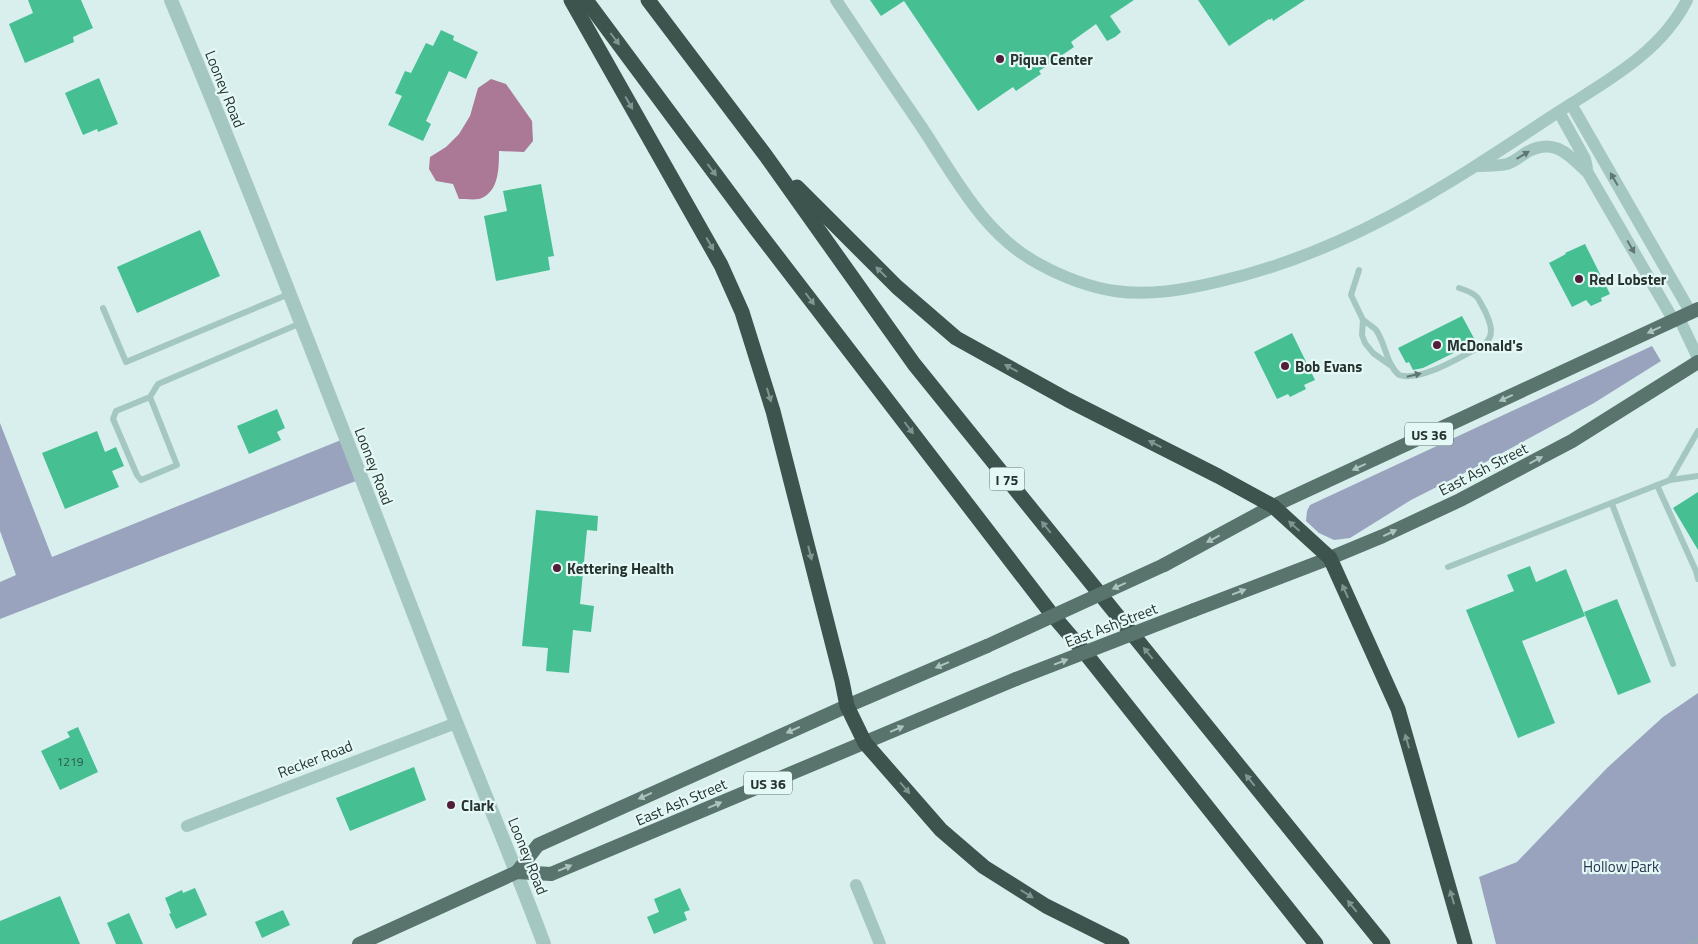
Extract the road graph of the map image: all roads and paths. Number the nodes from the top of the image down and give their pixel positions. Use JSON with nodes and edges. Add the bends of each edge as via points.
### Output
{"nodes":[{"id":1,"x":171,"y":0,"type":"edge"},
{"id":2,"x":570,"y":0,"type":"edge"},
{"id":3,"x":586,"y":0,"type":"edge"},
{"id":4,"x":648,"y":0,"type":"edge"},
{"id":5,"x":836,"y":0,"type":"edge"},
{"id":6,"x":1687,"y":0,"type":"edge"},
{"id":7,"x":1571,"y":104,"type":"junction"},
{"id":8,"x":1558,"y":112,"type":"junction"},
{"id":9,"x":766,"y":156,"type":"junction"},
{"id":10,"x":1477,"y":166,"type":"junction"},
{"id":11,"x":1588,"y":172,"type":"junction"},
{"id":12,"x":1359,"y":270,"type":"dead end"},
{"id":13,"x":1459,"y":288,"type":"dead end"},
{"id":14,"x":289,"y":294,"type":"junction"},
{"id":15,"x":103,"y":308,"type":"dead end"},
{"id":16,"x":1685,"y":315,"type":"edge"},
{"id":17,"x":1363,"y":320,"type":"junction"},
{"id":18,"x":301,"y":323,"type":"junction"},
{"id":19,"x":1698,"y":360,"type":"edge"},
{"id":20,"x":1391,"y":366,"type":"junction"},
{"id":21,"x":150,"y":396,"type":"junction"},
{"id":22,"x":1698,"y":431,"type":"edge"},
{"id":23,"x":1698,"y":476,"type":"edge"},
{"id":24,"x":1670,"y":480,"type":"junction"},
{"id":25,"x":1657,"y":485,"type":"junction"},
{"id":26,"x":1612,"y":504,"type":"junction"},
{"id":27,"x":1273,"y":506,"type":"junction"},
{"id":28,"x":1330,"y":558,"type":"junction"},
{"id":29,"x":1448,"y":567,"type":"dead end"},
{"id":30,"x":1698,"y":579,"type":"edge"},
{"id":31,"x":1673,"y":664,"type":"dead end"},
{"id":32,"x":847,"y":706,"type":"junction"},
{"id":33,"x":456,"y":723,"type":"junction"},
{"id":34,"x":865,"y":743,"type":"junction"},
{"id":35,"x":187,"y":826,"type":"dead end"},
{"id":36,"x":517,"y":872,"type":"junction"},
{"id":37,"x":856,"y":885,"type":"dead end"},
{"id":38,"x":1698,"y":938,"type":"edge"},
{"id":39,"x":359,"y":944,"type":"edge"},
{"id":40,"x":544,"y":944,"type":"edge"},
{"id":41,"x":880,"y":944,"type":"edge"},
{"id":42,"x":1122,"y":944,"type":"edge"},
{"id":43,"x":1316,"y":944,"type":"edge"},
{"id":44,"x":1383,"y":944,"type":"edge"},
{"id":45,"x":1465,"y":944,"type":"edge"},
{"id":46,"x":1692,"y":944,"type":"edge"}],
"edges":[{"from":1,"to":14,"type":"street","name":"Looney Road"},
{"from":2,"to":32,"type":"highway","one_way":true,"via":[[721,265],[742,312],[774,411]]},
{"from":3,"to":43,"type":"highway","one_way":true,"via":[[756,229],[1044,605]]},
{"from":4,"to":9,"type":"highway","number":"I 75"},
{"from":5,"to":10,"type":"street","via":[[987,222],[1012,246],[1036,262],[1097,288],[1134,293],[1176,290],[1287,263],[1383,221]]},
{"from":6,"to":7,"type":"street","via":[[1671,26],[1646,53]]},
{"from":7,"to":8,"type":"street"},
{"from":16,"to":7,"type":"street","one_way":true},
{"from":8,"to":10,"type":"street"},
{"from":8,"to":11,"type":"street","via":[[1585,159]]},
{"from":27,"to":9,"type":"highway","one_way":true,"via":[[956,338],[897,288]]},
{"from":44,"to":9,"type":"highway","number":"I 75","one_way":true,"via":[[914,364]]},
{"from":10,"to":11,"type":"street","one_way":true,"via":[[1508,164],[1533,149],[1548,147],[1559,148]]},
{"from":11,"to":16,"type":"street","one_way":true},
{"from":12,"to":17,"type":"lane","via":[[1351,295]]},
{"from":20,"to":13,"type":"lane","one_way":true,"via":[[1399,376],[1412,377],[1438,368],[1488,342],[1492,335],[1491,326],[1480,301]]},
{"from":14,"to":15,"type":"lane","via":[[126,362]]},
{"from":14,"to":18,"type":"street","name":"Looney Road"},
{"from":16,"to":19,"type":"street","name":"East Ash Street"},
{"from":16,"to":27,"type":"main road","name":"East Ash Street","number":"US 36","one_way":true},
{"from":17,"to":20,"type":"lane","via":[[1377,332]]},
{"from":17,"to":20,"type":"lane","via":[[1362,335],[1367,347]]},
{"from":18,"to":21,"type":"lane","via":[[158,384]]},
{"from":18,"to":33,"type":"street","name":"Looney Road"},
{"from":28,"to":19,"type":"main road","name":"East Ash Street","number":"US 36","one_way":true,"via":[[1460,500],[1572,441]]},
{"from":21,"to":21,"type":"lane","via":[[177,466],[141,480],[113,419],[116,411]]},
{"from":22,"to":24,"type":"lane"},
{"from":23,"to":24,"type":"lane"},
{"from":24,"to":25,"type":"lane"},
{"from":25,"to":26,"type":"lane"},
{"from":25,"to":30,"type":"lane"},
{"from":26,"to":29,"type":"lane"},
{"from":26,"to":31,"type":"lane"},
{"from":28,"to":27,"type":"highway","one_way":true},
{"from":27,"to":32,"type":"main road","name":"East Ash Street","number":"US 36","one_way":true,"bridge":true,"via":[[1164,565]]},
{"from":34,"to":28,"type":"main road","name":"East Ash Street","number":"US 36","one_way":true,"bridge":true,"via":[[1016,679]]},
{"from":45,"to":28,"type":"highway","one_way":true,"via":[[1398,709]]},
{"from":32,"to":34,"type":"highway"},
{"from":32,"to":36,"type":"main road","name":"East Ash Street","number":"US 36","one_way":true,"via":[[538,844]]},
{"from":33,"to":35,"type":"street","name":"Recker Road"},
{"from":33,"to":36,"type":"street","name":"Looney Road"},
{"from":36,"to":34,"type":"main road","name":"East Ash Street","number":"US 36","one_way":true,"via":[[551,874]]},
{"from":34,"to":42,"type":"highway","one_way":true,"via":[[941,830],[984,868],[1046,906]]},
{"from":36,"to":39,"type":"main road","name":"East Ash Street","number":"US 36"},
{"from":36,"to":40,"type":"street","name":"Looney Road"},
{"from":37,"to":41,"type":"street"},
{"from":38,"to":46,"type":"path"}]}
